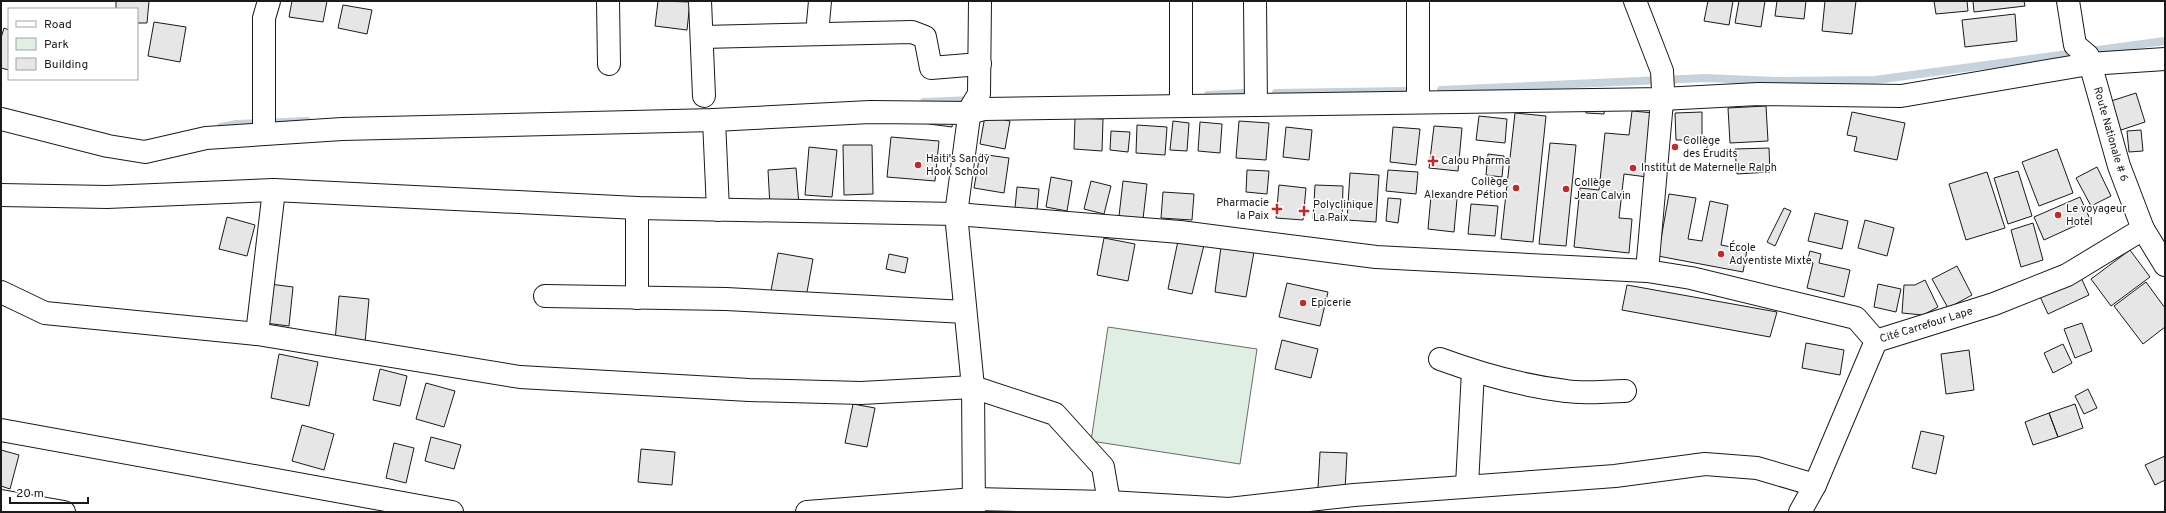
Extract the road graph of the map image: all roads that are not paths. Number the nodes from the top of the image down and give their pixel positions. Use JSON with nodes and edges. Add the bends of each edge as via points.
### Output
{"nodes":[{"id":1,"x":269,"y":1,"type":"edge"},
{"id":2,"x":608,"y":1,"type":"edge"},
{"id":3,"x":700,"y":1,"type":"edge"},
{"id":4,"x":820,"y":1,"type":"edge"},
{"id":5,"x":980,"y":1,"type":"edge"},
{"id":6,"x":1181,"y":1,"type":"edge"},
{"id":7,"x":1255,"y":1,"type":"edge"},
{"id":8,"x":1418,"y":1,"type":"edge"},
{"id":9,"x":1635,"y":1,"type":"edge"},
{"id":10,"x":2068,"y":1,"type":"edge"},
{"id":11,"x":817,"y":34,"type":"junction"},
{"id":12,"x":703,"y":37,"type":"junction"},
{"id":13,"x":2084,"y":55,"type":"junction"},
{"id":14,"x":2165,"y":59,"type":"edge"},
{"id":15,"x":609,"y":64,"type":"dead end"},
{"id":16,"x":980,"y":64,"type":"junction"},
{"id":17,"x":1662,"y":87,"type":"junction"},
{"id":18,"x":704,"y":96,"type":"dead end"},
{"id":19,"x":1418,"y":102,"type":"junction"},
{"id":20,"x":973,"y":105,"type":"junction"},
{"id":21,"x":1256,"y":105,"type":"junction"},
{"id":22,"x":1181,"y":106,"type":"junction"},
{"id":23,"x":1,"y":119,"type":"edge"},
{"id":24,"x":714,"y":120,"type":"junction"},
{"id":25,"x":264,"y":134,"type":"junction"},
{"id":26,"x":274,"y":190,"type":"junction"},
{"id":27,"x":1,"y":195,"type":"edge"},
{"id":28,"x":637,"y":208,"type":"junction"},
{"id":29,"x":718,"y":210,"type":"junction"},
{"id":30,"x":956,"y":214,"type":"junction"},
{"id":31,"x":2143,"y":229,"type":"junction"},
{"id":32,"x":2165,"y":265,"type":"edge"},
{"id":33,"x":1647,"y":271,"type":"junction"},
{"id":34,"x":1,"y":292,"type":"edge"},
{"id":35,"x":545,"y":296,"type":"dead end"},
{"id":36,"x":637,"y":298,"type":"junction"},
{"id":37,"x":966,"y":312,"type":"junction"},
{"id":38,"x":257,"y":334,"type":"junction"},
{"id":39,"x":1876,"y":341,"type":"junction"},
{"id":40,"x":1440,"y":359,"type":"dead end"},
{"id":41,"x":1473,"y":371,"type":"junction"},
{"id":42,"x":973,"y":387,"type":"junction"},
{"id":43,"x":1625,"y":391,"type":"dead end"},
{"id":44,"x":1,"y":430,"type":"edge"},
{"id":45,"x":1467,"y":485,"type":"junction"},
{"id":46,"x":1815,"y":485,"type":"junction"},
{"id":47,"x":1,"y":501,"type":"edge"},
{"id":48,"x":975,"y":506,"type":"edge"},
{"id":49,"x":1109,"y":507,"type":"edge"},
{"id":50,"x":898,"y":508,"type":"edge"},
{"id":51,"x":64,"y":512,"type":"edge"},
{"id":52,"x":452,"y":512,"type":"edge"},
{"id":53,"x":807,"y":512,"type":"edge"},
{"id":54,"x":1800,"y":512,"type":"edge"}],
"edges":[{"from":1,"to":25,"type":"street","via":[[264,18]]},
{"from":2,"to":15,"type":"street"},
{"from":3,"to":12,"type":"street"},
{"from":4,"to":11,"type":"street"},
{"from":5,"to":16,"type":"street"},
{"from":6,"to":22,"type":"street"},
{"from":7,"to":21,"type":"street"},
{"from":8,"to":19,"type":"street"},
{"from":9,"to":17,"type":"street"},
{"from":10,"to":13,"type":"street","name":"Route Nationale # 6"},
{"from":11,"to":12,"type":"street"},
{"from":11,"to":16,"type":"street","via":[[912,32],[925,37],[932,68]]},
{"from":12,"to":18,"type":"street"},
{"from":13,"to":14,"type":"street"},
{"from":13,"to":17,"type":"street","via":[[1901,96],[1758,94]]},
{"from":13,"to":31,"type":"street","name":"Route Nationale # 6","via":[[2119,166]]},
{"from":16,"to":20,"type":"street"},
{"from":17,"to":19,"type":"street"},
{"from":17,"to":33,"type":"street"},
{"from":19,"to":21,"type":"street"},
{"from":20,"to":22,"type":"street","via":[[984,109]]},
{"from":20,"to":24,"type":"street"},
{"from":20,"to":30,"type":"street"},
{"from":21,"to":22,"type":"street"},
{"from":23,"to":25,"type":"street","via":[[108,146],[145,152],[206,138]]},
{"from":24,"to":25,"type":"street","via":[[342,129]]},
{"from":24,"to":29,"type":"street"},
{"from":26,"to":27,"type":"street","via":[[107,197]]},
{"from":26,"to":28,"type":"street"},
{"from":26,"to":38,"type":"street"},
{"from":28,"to":29,"type":"street"},
{"from":28,"to":36,"type":"street"},
{"from":29,"to":30,"type":"street"},
{"from":30,"to":33,"type":"street","via":[[1180,232],[1376,257]]},
{"from":30,"to":37,"type":"street"},
{"from":31,"to":32,"type":"street","name":"Route Nationale # 6"},
{"from":31,"to":39,"type":"street","name":"Cité Carrefour Lape","via":[[2067,275],[1994,304]]},
{"from":33,"to":39,"type":"street","via":[[1691,278],[1856,318]]},
{"from":34,"to":38,"type":"street","via":[[44,312]]},
{"from":35,"to":36,"type":"street"},
{"from":36,"to":37,"type":"street","via":[[726,299]]},
{"from":37,"to":42,"type":"street"},
{"from":38,"to":42,"type":"street","via":[[520,378],[749,390],[861,392]]},
{"from":39,"to":46,"type":"street","name":"Cité Carrefour Lape"},
{"from":40,"to":41,"type":"street"},
{"from":41,"to":43,"type":"street","via":[[1567,392]]},
{"from":41,"to":45,"type":"street"},
{"from":42,"to":48,"type":"street"},
{"from":42,"to":49,"type":"street","via":[[1056,414],[1103,467]]},
{"from":44,"to":52,"type":"street"},
{"from":45,"to":46,"type":"street","via":[[1615,476],[1704,464],[1757,468]]},
{"from":45,"to":49,"type":"street","via":[[1229,509]]},
{"from":46,"to":54,"type":"street","name":"Cité Carrefour Lape"},
{"from":47,"to":51,"type":"street"},
{"from":48,"to":49,"type":"street"},
{"from":48,"to":50,"type":"street"},
{"from":50,"to":53,"type":"street"}]}
